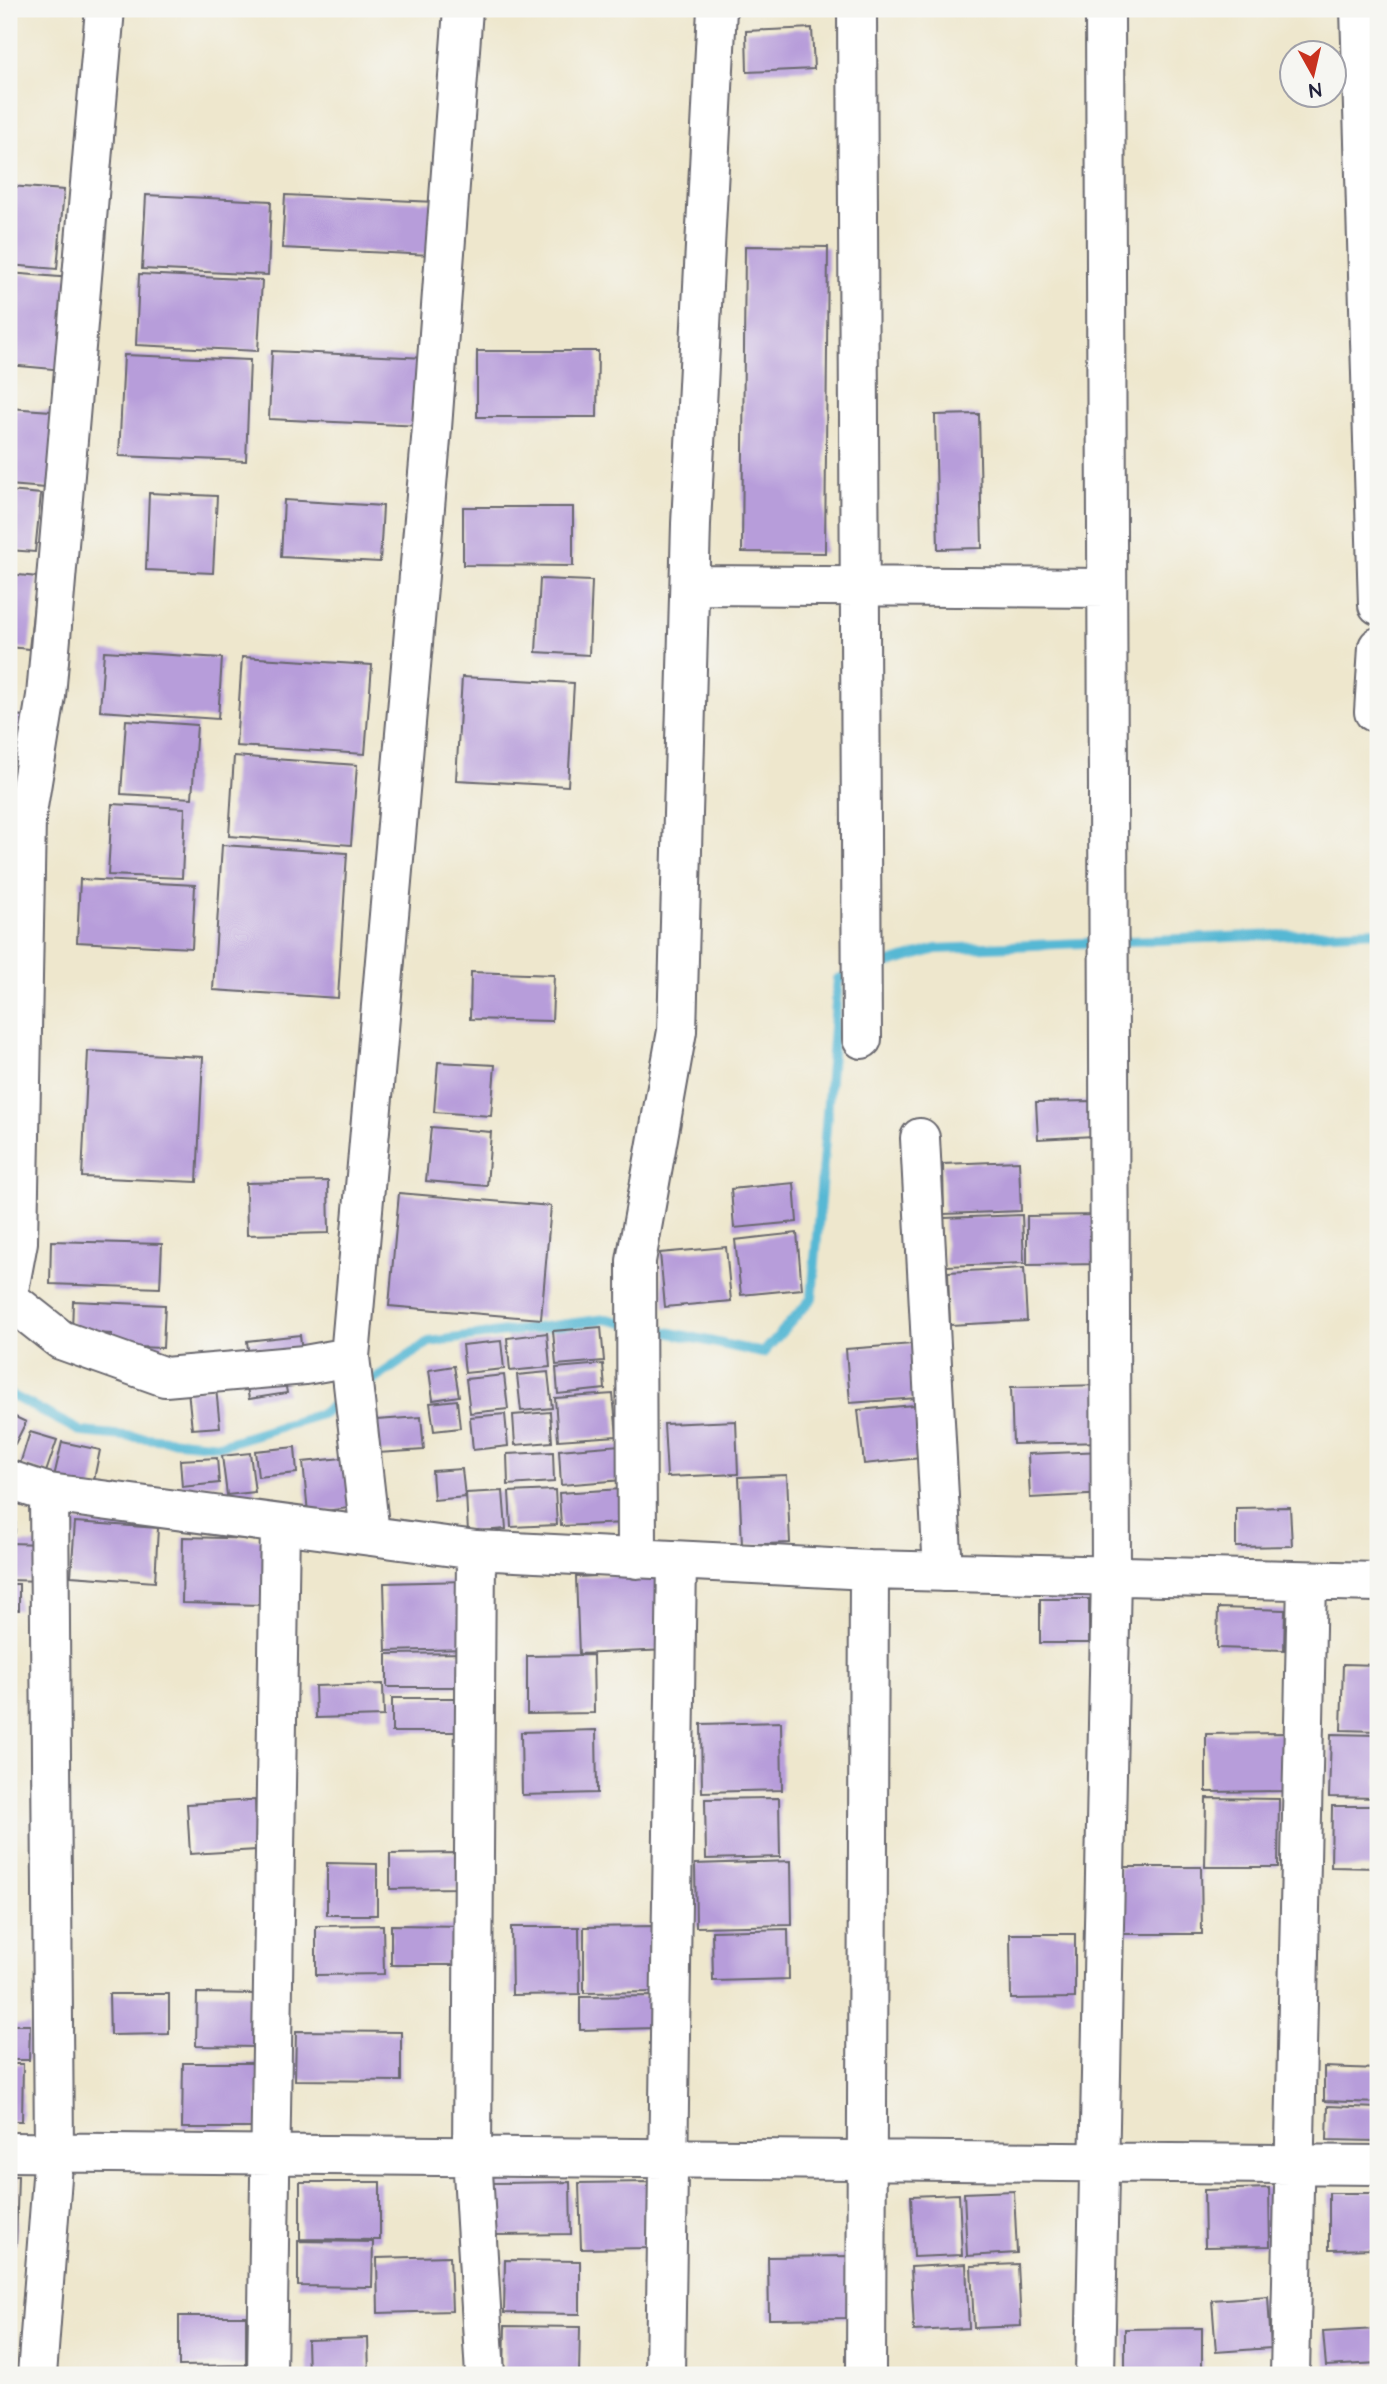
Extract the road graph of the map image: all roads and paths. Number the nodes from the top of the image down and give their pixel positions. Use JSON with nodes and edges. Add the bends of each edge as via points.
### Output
{"nodes":[{"id":1,"x":105,"y":9,"type":"edge"},
{"id":2,"x":463,"y":9,"type":"edge"},
{"id":3,"x":718,"y":9,"type":"edge"},
{"id":4,"x":857,"y":9,"type":"edge"},
{"id":5,"x":1105,"y":9,"type":"edge"},
{"id":6,"x":1360,"y":9,"type":"edge"},
{"id":7,"x":690,"y":585,"type":"junction"},
{"id":8,"x":860,"y":587,"type":"junction"},
{"id":9,"x":1107,"y":588,"type":"junction"},
{"id":10,"x":1378,"y":605,"type":"edge"},
{"id":11,"x":1378,"y":647,"type":"edge"},
{"id":12,"x":1374,"y":712,"type":"dead end"},
{"id":13,"x":862,"y":1039,"type":"dead end"},
{"id":14,"x":920,"y":1138,"type":"dead end"},
{"id":15,"x":9,"y":1290,"type":"edge"},
{"id":16,"x":9,"y":1298,"type":"edge"},
{"id":17,"x":351,"y":1361,"type":"junction"},
{"id":18,"x":9,"y":1480,"type":"edge"},
{"id":19,"x":49,"y":1493,"type":"junction"},
{"id":20,"x":280,"y":1524,"type":"junction"},
{"id":21,"x":370,"y":1534,"type":"junction"},
{"id":22,"x":476,"y":1550,"type":"junction"},
{"id":23,"x":637,"y":1559,"type":"junction"},
{"id":24,"x":677,"y":1561,"type":"junction"},
{"id":25,"x":869,"y":1570,"type":"junction"},
{"id":26,"x":943,"y":1572,"type":"junction"},
{"id":27,"x":1111,"y":1574,"type":"junction"},
{"id":28,"x":1307,"y":1581,"type":"junction"},
{"id":29,"x":1378,"y":1582,"type":"edge"},
{"id":30,"x":54,"y":2151,"type":"junction"},
{"id":31,"x":9,"y":2152,"type":"edge"},
{"id":32,"x":268,"y":2153,"type":"junction"},
{"id":33,"x":472,"y":2155,"type":"junction"},
{"id":34,"x":668,"y":2158,"type":"junction"},
{"id":35,"x":868,"y":2160,"type":"junction"},
{"id":36,"x":1097,"y":2163,"type":"junction"},
{"id":37,"x":1378,"y":2165,"type":"edge"},
{"id":38,"x":1293,"y":2166,"type":"junction"},
{"id":39,"x":37,"y":2375,"type":"edge"},
{"id":40,"x":267,"y":2375,"type":"edge"},
{"id":41,"x":485,"y":2375,"type":"edge"},
{"id":42,"x":665,"y":2375,"type":"edge"},
{"id":43,"x":866,"y":2375,"type":"edge"},
{"id":44,"x":1095,"y":2375,"type":"edge"},
{"id":45,"x":1290,"y":2375,"type":"edge"}],
"edges":[{"from":1,"to":15,"type":"street","via":[[46,696],[26,819],[18,1242]]},
{"from":2,"to":17,"type":"street","via":[[432,428]]},
{"from":3,"to":7,"type":"street"},
{"from":4,"to":8,"type":"street"},
{"from":5,"to":9,"type":"street"},
{"from":6,"to":10,"type":"street"},
{"from":7,"to":8,"type":"street"},
{"from":7,"to":23,"type":"street","via":[[677,1031],[636,1261]]},
{"from":8,"to":9,"type":"street"},
{"from":8,"to":13,"type":"street"},
{"from":9,"to":27,"type":"street"},
{"from":11,"to":12,"type":"street"},
{"from":14,"to":26,"type":"street"},
{"from":16,"to":17,"type":"street","via":[[61,1340],[165,1377]]},
{"from":17,"to":21,"type":"street"},
{"from":18,"to":19,"type":"street"},
{"from":19,"to":20,"type":"street"},
{"from":19,"to":30,"type":"street"},
{"from":20,"to":21,"type":"street"},
{"from":20,"to":32,"type":"street"},
{"from":21,"to":22,"type":"street"},
{"from":22,"to":23,"type":"street"},
{"from":22,"to":33,"type":"street"},
{"from":23,"to":24,"type":"street"},
{"from":24,"to":25,"type":"street"},
{"from":24,"to":34,"type":"street"},
{"from":25,"to":26,"type":"street"},
{"from":25,"to":35,"type":"street"},
{"from":26,"to":27,"type":"street"},
{"from":27,"to":28,"type":"street"},
{"from":27,"to":36,"type":"street"},
{"from":28,"to":29,"type":"street"},
{"from":28,"to":38,"type":"street"},
{"from":30,"to":31,"type":"street"},
{"from":30,"to":32,"type":"street"},
{"from":30,"to":39,"type":"street"},
{"from":32,"to":33,"type":"street"},
{"from":32,"to":40,"type":"street"},
{"from":33,"to":34,"type":"street"},
{"from":33,"to":41,"type":"street"},
{"from":34,"to":35,"type":"street"},
{"from":34,"to":42,"type":"street"},
{"from":35,"to":36,"type":"street"},
{"from":35,"to":43,"type":"street"},
{"from":36,"to":38,"type":"street"},
{"from":36,"to":44,"type":"street"},
{"from":37,"to":38,"type":"street"},
{"from":38,"to":45,"type":"street"}]}
